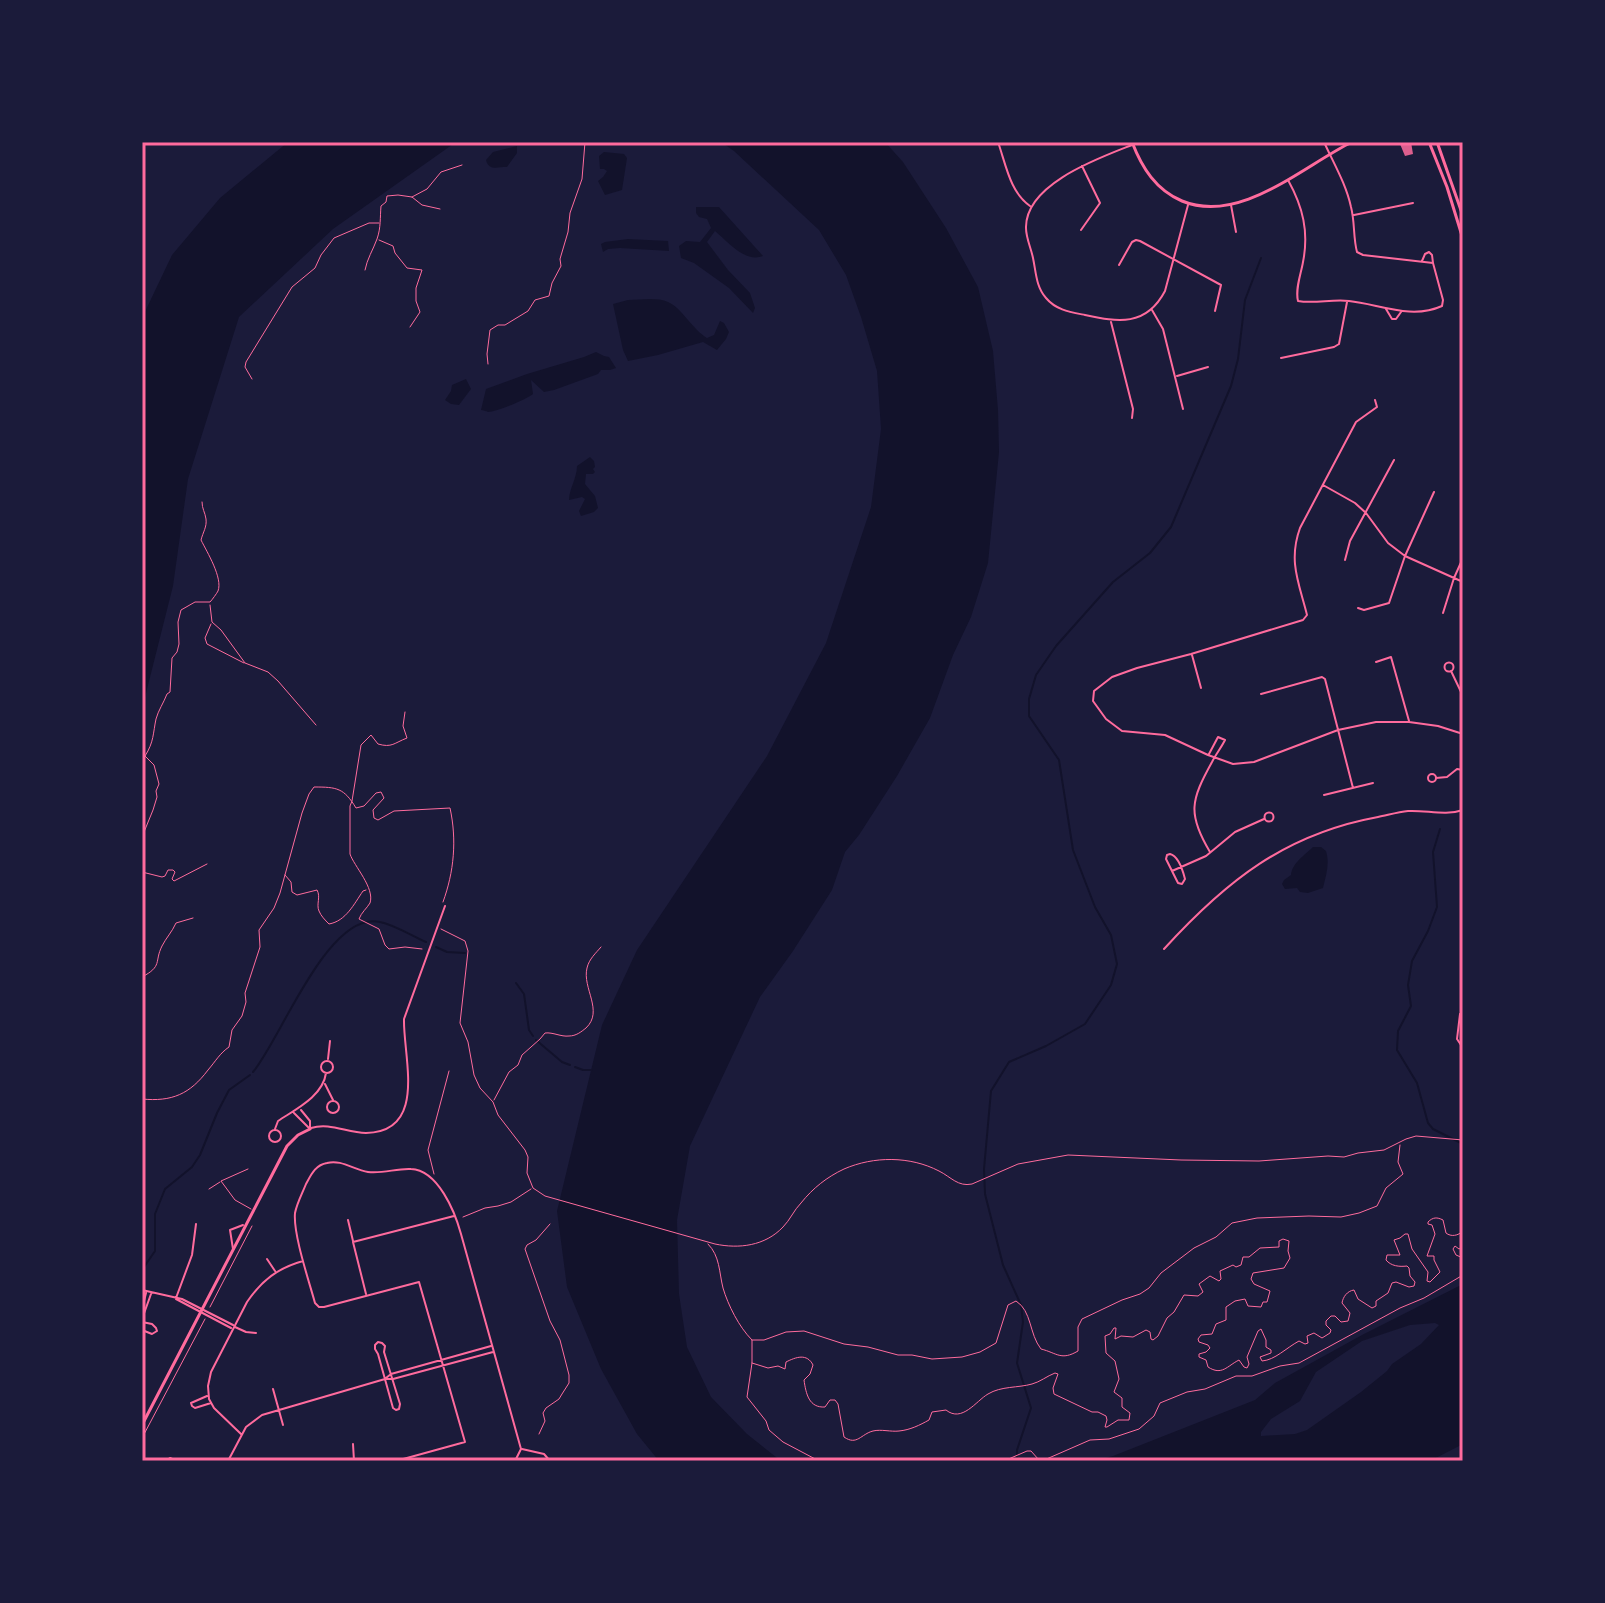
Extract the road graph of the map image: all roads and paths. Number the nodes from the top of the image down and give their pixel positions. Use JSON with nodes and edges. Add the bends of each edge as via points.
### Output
{"nodes":[{"id":1,"x":585,"y":142,"type":"edge"},
{"id":2,"x":998,"y":142,"type":"edge"},
{"id":3,"x":1324,"y":142,"type":"edge"},
{"id":4,"x":1352,"y":142,"type":"edge"},
{"id":5,"x":1429,"y":142,"type":"edge"},
{"id":6,"x":1437,"y":142,"type":"edge"},
{"id":7,"x":1133,"y":143,"type":"edge"},
{"id":8,"x":1330,"y":153,"type":"junction"},
{"id":9,"x":462,"y":165,"type":"dead end"},
{"id":10,"x":1082,"y":165,"type":"junction"},
{"id":11,"x":1287,"y":179,"type":"junction"},
{"id":12,"x":412,"y":197,"type":"junction"},
{"id":13,"x":1188,"y":203,"type":"junction"},
{"id":14,"x":1413,"y":203,"type":"dead end"},
{"id":15,"x":1231,"y":205,"type":"junction"},
{"id":16,"x":1031,"y":207,"type":"junction"},
{"id":17,"x":440,"y":209,"type":"dead end"},
{"id":18,"x":1353,"y":216,"type":"junction"},
{"id":19,"x":1463,"y":216,"type":"edge"},
{"id":20,"x":379,"y":223,"type":"junction"},
{"id":21,"x":1081,"y":230,"type":"dead end"},
{"id":22,"x":1236,"y":232,"type":"dead end"},
{"id":23,"x":377,"y":238,"type":"junction"},
{"id":24,"x":1463,"y":239,"type":"edge"},
{"id":25,"x":1174,"y":258,"type":"junction"},
{"id":26,"x":1421,"y":262,"type":"junction"},
{"id":27,"x":1433,"y":263,"type":"junction"},
{"id":28,"x":1119,"y":265,"type":"dead end"},
{"id":29,"x":365,"y":270,"type":"dead end"},
{"id":30,"x":1347,"y":301,"type":"junction"},
{"id":31,"x":1151,"y":309,"type":"junction"},
{"id":32,"x":1386,"y":309,"type":"junction"},
{"id":33,"x":1215,"y":311,"type":"dead end"},
{"id":34,"x":1402,"y":311,"type":"junction"},
{"id":35,"x":1111,"y":320,"type":"junction"},
{"id":36,"x":410,"y":327,"type":"dead end"},
{"id":37,"x":1281,"y":358,"type":"dead end"},
{"id":38,"x":488,"y":364,"type":"dead end"},
{"id":39,"x":1208,"y":367,"type":"dead end"},
{"id":40,"x":1176,"y":377,"type":"junction"},
{"id":41,"x":252,"y":379,"type":"dead end"},
{"id":42,"x":1375,"y":400,"type":"dead end"},
{"id":43,"x":1183,"y":409,"type":"dead end"},
{"id":44,"x":1132,"y":418,"type":"dead end"},
{"id":45,"x":1394,"y":460,"type":"dead end"},
{"id":46,"x":1323,"y":485,"type":"junction"},
{"id":47,"x":1434,"y":492,"type":"dead end"},
{"id":48,"x":202,"y":502,"type":"dead end"},
{"id":49,"x":1366,"y":513,"type":"junction"},
{"id":50,"x":1405,"y":556,"type":"junction"},
{"id":51,"x":1463,"y":558,"type":"edge"},
{"id":52,"x":1345,"y":560,"type":"dead end"},
{"id":53,"x":1454,"y":578,"type":"junction"},
{"id":54,"x":1463,"y":582,"type":"edge"},
{"id":55,"x":210,"y":602,"type":"junction"},
{"id":56,"x":1358,"y":608,"type":"dead end"},
{"id":57,"x":1443,"y":613,"type":"dead end"},
{"id":58,"x":212,"y":622,"type":"junction"},
{"id":59,"x":1191,"y":654,"type":"junction"},
{"id":60,"x":1376,"y":662,"type":"dead end"},
{"id":61,"x":245,"y":663,"type":"junction"},
{"id":62,"x":1137,"y":668,"type":"junction"},
{"id":63,"x":1451,"y":671,"type":"dead end"},
{"id":64,"x":1141,"y":675,"type":"dead end"},
{"id":65,"x":1201,"y":688,"type":"dead end"},
{"id":66,"x":1261,"y":694,"type":"dead end"},
{"id":67,"x":1463,"y":696,"type":"edge"},
{"id":68,"x":405,"y":712,"type":"dead end"},
{"id":69,"x":1409,"y":722,"type":"junction"},
{"id":70,"x":316,"y":725,"type":"dead end"},
{"id":71,"x":1338,"y":730,"type":"junction"},
{"id":72,"x":1463,"y":734,"type":"edge"},
{"id":73,"x":1208,"y":755,"type":"junction"},
{"id":74,"x":1214,"y":757,"type":"junction"},
{"id":75,"x":1463,"y":770,"type":"edge"},
{"id":76,"x":1436,"y":778,"type":"dead end"},
{"id":77,"x":1373,"y":783,"type":"dead end"},
{"id":78,"x":1353,"y":788,"type":"junction"},
{"id":79,"x":1324,"y":795,"type":"dead end"},
{"id":80,"x":352,"y":801,"type":"junction"},
{"id":81,"x":1463,"y":810,"type":"edge"},
{"id":82,"x":1264,"y":819,"type":"dead end"},
{"id":83,"x":142,"y":845,"type":"edge"},
{"id":84,"x":1210,"y":852,"type":"junction"},
{"id":85,"x":207,"y":864,"type":"dead end"},
{"id":86,"x":1181,"y":867,"type":"junction"},
{"id":87,"x":1172,"y":871,"type":"junction"},
{"id":88,"x":142,"y":872,"type":"edge"},
{"id":89,"x":285,"y":875,"type":"junction"},
{"id":90,"x":369,"y":891,"type":"junction"},
{"id":91,"x":443,"y":907,"type":"joint"},
{"id":92,"x":193,"y":918,"type":"dead end"},
{"id":93,"x":440,"y":929,"type":"dead end"},
{"id":94,"x":601,"y":947,"type":"dead end"},
{"id":95,"x":422,"y":949,"type":"dead end"},
{"id":96,"x":1164,"y":949,"type":"dead end"},
{"id":97,"x":142,"y":977,"type":"edge"},
{"id":98,"x":1463,"y":1013,"type":"edge"},
{"id":99,"x":330,"y":1041,"type":"dead end"},
{"id":100,"x":1463,"y":1048,"type":"edge"},
{"id":101,"x":328,"y":1060,"type":"junction"},
{"id":102,"x":449,"y":1071,"type":"dead end"},
{"id":103,"x":326,"y":1073,"type":"junction"},
{"id":104,"x":325,"y":1083,"type":"junction"},
{"id":105,"x":142,"y":1099,"type":"edge"},
{"id":106,"x":333,"y":1101,"type":"dead end"},
{"id":107,"x":493,"y":1102,"type":"junction"},
{"id":108,"x":299,"y":1108,"type":"junction"},
{"id":109,"x":294,"y":1113,"type":"junction"},
{"id":110,"x":275,"y":1129,"type":"dead end"},
{"id":111,"x":310,"y":1129,"type":"junction"},
{"id":112,"x":1463,"y":1140,"type":"edge"},
{"id":113,"x":1400,"y":1142,"type":"junction"},
{"id":114,"x":248,"y":1169,"type":"dead end"},
{"id":115,"x":433,"y":1180,"type":"junction"},
{"id":116,"x":221,"y":1181,"type":"junction"},
{"id":117,"x":533,"y":1188,"type":"junction"},
{"id":118,"x":209,"y":1189,"type":"dead end"},
{"id":119,"x":253,"y":1210,"type":"junction"},
{"id":120,"x":456,"y":1217,"type":"junction"},
{"id":121,"x":254,"y":1220,"type":"dead end"},
{"id":122,"x":348,"y":1220,"type":"dead end"},
{"id":123,"x":196,"y":1224,"type":"dead end"},
{"id":124,"x":246,"y":1224,"type":"junction"},
{"id":125,"x":550,"y":1224,"type":"dead end"},
{"id":126,"x":1463,"y":1231,"type":"edge"},
{"id":127,"x":353,"y":1242,"type":"junction"},
{"id":128,"x":705,"y":1242,"type":"junction"},
{"id":129,"x":1463,"y":1247,"type":"edge"},
{"id":130,"x":233,"y":1250,"type":"junction"},
{"id":131,"x":1463,"y":1258,"type":"edge"},
{"id":132,"x":267,"y":1259,"type":"dead end"},
{"id":133,"x":304,"y":1261,"type":"junction"},
{"id":134,"x":275,"y":1272,"type":"junction"},
{"id":135,"x":1463,"y":1275,"type":"edge"},
{"id":136,"x":142,"y":1290,"type":"edge"},
{"id":137,"x":147,"y":1292,"type":"junction"},
{"id":138,"x":152,"y":1293,"type":"junction"},
{"id":139,"x":366,"y":1295,"type":"junction"},
{"id":140,"x":176,"y":1299,"type":"junction"},
{"id":141,"x":142,"y":1309,"type":"edge"},
{"id":142,"x":205,"y":1313,"type":"junction"},
{"id":143,"x":142,"y":1320,"type":"edge"},
{"id":144,"x":234,"y":1327,"type":"junction"},
{"id":145,"x":142,"y":1330,"type":"edge"},
{"id":146,"x":256,"y":1333,"type":"dead end"},
{"id":147,"x":752,"y":1340,"type":"junction"},
{"id":148,"x":493,"y":1345,"type":"junction"},
{"id":149,"x":494,"y":1351,"type":"junction"},
{"id":150,"x":442,"y":1359,"type":"junction"},
{"id":151,"x":752,"y":1363,"type":"junction"},
{"id":152,"x":443,"y":1365,"type":"junction"},
{"id":153,"x":391,"y":1374,"type":"junction"},
{"id":154,"x":385,"y":1379,"type":"junction"},
{"id":155,"x":393,"y":1379,"type":"junction"},
{"id":156,"x":273,"y":1389,"type":"dead end"},
{"id":157,"x":208,"y":1395,"type":"junction"},
{"id":158,"x":211,"y":1403,"type":"junction"},
{"id":159,"x":279,"y":1409,"type":"junction"},
{"id":160,"x":142,"y":1425,"type":"edge"},
{"id":161,"x":283,"y":1425,"type":"dead end"},
{"id":162,"x":242,"y":1434,"type":"junction"},
{"id":163,"x":539,"y":1434,"type":"dead end"},
{"id":164,"x":142,"y":1438,"type":"edge"},
{"id":165,"x":353,"y":1444,"type":"dead end"},
{"id":166,"x":521,"y":1449,"type":"junction"},
{"id":167,"x":409,"y":1459,"type":"edge"},
{"id":168,"x":165,"y":1461,"type":"edge"},
{"id":169,"x":177,"y":1461,"type":"edge"},
{"id":170,"x":228,"y":1461,"type":"edge"},
{"id":171,"x":354,"y":1461,"type":"edge"},
{"id":172,"x":396,"y":1461,"type":"edge"},
{"id":173,"x":515,"y":1461,"type":"edge"},
{"id":174,"x":550,"y":1461,"type":"edge"},
{"id":175,"x":819,"y":1461,"type":"edge"},
{"id":176,"x":1004,"y":1461,"type":"edge"},
{"id":177,"x":1042,"y":1461,"type":"edge"}],
"edges":[{"from":1,"to":38,"type":"path","via":[[582,179],[549,296],[490,330]]},
{"from":2,"to":16,"type":"street","via":[[1014,189]]},
{"from":3,"to":8,"type":"street"},
{"from":4,"to":8,"type":"street"},
{"from":5,"to":24,"type":"street"},
{"from":6,"to":19,"type":"street"},
{"from":7,"to":10,"type":"street"},
{"from":7,"to":13,"type":"street","via":[[1148,175]]},
{"from":8,"to":11,"type":"street"},
{"from":8,"to":18,"type":"street"},
{"from":9,"to":12,"type":"path","via":[[441,172]]},
{"from":10,"to":16,"type":"street"},
{"from":10,"to":21,"type":"street","via":[[1100,203]]},
{"from":11,"to":15,"type":"street"},
{"from":11,"to":30,"type":"street","via":[[1306,230],[1297,298]]},
{"from":12,"to":17,"type":"path"},
{"from":12,"to":20,"type":"path","via":[[387,196]]},
{"from":13,"to":15,"type":"street"},
{"from":13,"to":25,"type":"street"},
{"from":14,"to":18,"type":"street"},
{"from":15,"to":22,"type":"street"},
{"from":16,"to":35,"type":"street","via":[[1026,233],[1044,295],[1064,310]]},
{"from":18,"to":26,"type":"street","via":[[1358,253]]},
{"from":20,"to":23,"type":"path"},
{"from":20,"to":41,"type":"path","via":[[334,238],[315,268],[292,287],[246,362]]},
{"from":23,"to":29,"type":"path"},
{"from":23,"to":36,"type":"path","via":[[393,246],[407,268],[422,270],[416,288],[420,312]]},
{"from":25,"to":28,"type":"street","via":[[1136,240]]},
{"from":25,"to":31,"type":"street","via":[[1165,291]]},
{"from":25,"to":33,"type":"street","via":[[1221,285]]},
{"from":26,"to":27,"type":"street"},
{"from":26,"to":27,"type":"street","via":[[1429,252]]},
{"from":27,"to":34,"type":"street","via":[[1442,306]]},
{"from":30,"to":32,"type":"street"},
{"from":30,"to":37,"type":"street","via":[[1339,344]]},
{"from":31,"to":35,"type":"street","via":[[1133,319]]},
{"from":31,"to":40,"type":"street","via":[[1162,325]]},
{"from":32,"to":34,"type":"street"},
{"from":32,"to":34,"type":"street","via":[[1392,319]]},
{"from":35,"to":44,"type":"street"},
{"from":39,"to":40,"type":"street"},
{"from":40,"to":43,"type":"street"},
{"from":42,"to":46,"type":"street","via":[[1377,407],[1356,422]]},
{"from":45,"to":49,"type":"street"},
{"from":46,"to":49,"type":"street"},
{"from":46,"to":59,"type":"street","via":[[1294,545],[1307,615]]},
{"from":47,"to":50,"type":"street"},
{"from":48,"to":55,"type":"path","via":[[206,526],[201,540],[219,583]]},
{"from":49,"to":50,"type":"street"},
{"from":49,"to":52,"type":"street"},
{"from":50,"to":53,"type":"street"},
{"from":50,"to":56,"type":"street","via":[[1389,603]]},
{"from":51,"to":53,"type":"street"},
{"from":53,"to":54,"type":"street"},
{"from":53,"to":57,"type":"street"},
{"from":55,"to":58,"type":"path"},
{"from":55,"to":83,"type":"path","via":[[181,610],[170,692],[145,756],[154,765],[159,784]]},
{"from":58,"to":61,"type":"path"},
{"from":58,"to":61,"type":"path","via":[[207,644]]},
{"from":59,"to":62,"type":"street"},
{"from":59,"to":65,"type":"street"},
{"from":60,"to":69,"type":"street","via":[[1391,657]]},
{"from":61,"to":70,"type":"path","via":[[268,672]]},
{"from":62,"to":64,"type":"street"},
{"from":62,"to":73,"type":"street","via":[[1094,691],[1093,701],[1106,719],[1122,731],[1165,735]]},
{"from":63,"to":67,"type":"street"},
{"from":66,"to":71,"type":"street","via":[[1322,677]]},
{"from":68,"to":80,"type":"path","via":[[407,738],[385,746],[371,735],[361,745]]},
{"from":69,"to":71,"type":"street"},
{"from":69,"to":72,"type":"street"},
{"from":71,"to":74,"type":"street","via":[[1254,762],[1233,764]]},
{"from":71,"to":78,"type":"street"},
{"from":73,"to":74,"type":"street"},
{"from":73,"to":74,"type":"street","via":[[1218,737],[1225,740]]},
{"from":74,"to":84,"type":"street","via":[[1194,807],[1194,821]]},
{"from":75,"to":76,"type":"street"},
{"from":77,"to":78,"type":"street"},
{"from":78,"to":79,"type":"street"},
{"from":80,"to":89,"type":"path","via":[[340,789],[314,787]]},
{"from":80,"to":90,"type":"path","via":[[350,854]]},
{"from":80,"to":91,"type":"path","via":[[362,808],[381,792],[384,798],[373,810],[378,820],[400,810],[450,808],[454,847]]},
{"from":81,"to":96,"type":"street","via":[[1408,811],[1307,838],[1263,860],[1225,888]]},
{"from":82,"to":84,"type":"street","via":[[1242,827]]},
{"from":84,"to":86,"type":"street"},
{"from":85,"to":88,"type":"path","via":[[174,881],[173,870],[162,877]]},
{"from":86,"to":87,"type":"street"},
{"from":86,"to":87,"type":"street","via":[[1182,884]]},
{"from":86,"to":87,"type":"street","via":[[1175,856],[1167,855]]},
{"from":89,"to":90,"type":"path","via":[[297,895],[317,890],[317,908],[329,924],[342,919],[363,891]]},
{"from":89,"to":105,"type":"path","via":[[274,908],[259,930],[260,947],[246,1002],[229,1047],[187,1092],[163,1100]]},
{"from":90,"to":95,"type":"path","via":[[361,921],[379,929],[389,949]]},
{"from":91,"to":111,"type":"street","via":[[404,1019],[409,1093],[403,1112],[372,1133],[327,1126]]},
{"from":92,"to":97,"type":"path","via":[[176,923],[156,967]]},
{"from":93,"to":107,"type":"path","via":[[467,945],[460,1017],[474,1075]]},
{"from":94,"to":107,"type":"path","via":[[587,968],[594,1007],[591,1023],[571,1036],[545,1033],[509,1072]]},
{"from":98,"to":100,"type":"street","via":[[1457,1039]]},
{"from":99,"to":101,"type":"street"},
{"from":101,"to":103,"type":"street","via":[[321,1065]]},
{"from":101,"to":103,"type":"street","via":[[334,1067]]},
{"from":102,"to":115,"type":"path","via":[[428,1150]]},
{"from":103,"to":104,"type":"street"},
{"from":104,"to":106,"type":"street"},
{"from":104,"to":108,"type":"street"},
{"from":107,"to":117,"type":"path","via":[[525,1150]]},
{"from":108,"to":109,"type":"street"},
{"from":108,"to":111,"type":"street"},
{"from":109,"to":110,"type":"street","via":[[280,1119]]},
{"from":109,"to":111,"type":"street"},
{"from":111,"to":119,"type":"street","via":[[287,1146]]},
{"from":112,"to":113,"type":"path","via":[[1419,1136]]},
{"from":113,"to":128,"type":"path","via":[[1344,1157],[1275,1161],[1068,1155],[1018,1164],[966,1186],[923,1165],[897,1159],[870,1161],[825,1180],[780,1231],[764,1241],[743,1246]]},
{"from":113,"to":147,"type":"path","via":[[1403,1174],[1374,1208],[1341,1217],[1232,1223],[1140,1294],[1082,1319],[1078,1351],[1070,1356],[1041,1349],[1016,1301],[1008,1305],[996,1343],[962,1357],[898,1355],[795,1330]]},
{"from":114,"to":116,"type":"lane"},
{"from":115,"to":120,"type":"street"},
{"from":115,"to":133,"type":"street","via":[[416,1169],[371,1172],[336,1162],[320,1165],[296,1208]]},
{"from":116,"to":118,"type":"lane"},
{"from":116,"to":119,"type":"lane","via":[[235,1200]]},
{"from":117,"to":120,"type":"path","via":[[511,1202]]},
{"from":117,"to":128,"type":"path"},
{"from":119,"to":124,"type":"street"},
{"from":120,"to":127,"type":"street"},
{"from":120,"to":148,"type":"street"},
{"from":121,"to":142,"type":"path"},
{"from":122,"to":127,"type":"street"},
{"from":123,"to":140,"type":"street","via":[[192,1255]]},
{"from":124,"to":130,"type":"street"},
{"from":124,"to":130,"type":"street","via":[[230,1230]]},
{"from":125,"to":163,"type":"path","via":[[525,1249],[563,1349],[569,1383],[543,1413]]},
{"from":126,"to":151,"type":"path","via":[[1448,1235],[1443,1220],[1428,1222],[1435,1234],[1427,1256],[1434,1256],[1440,1272],[1430,1282],[1408,1234],[1394,1240],[1400,1255],[1387,1255],[1386,1260],[1407,1266],[1414,1286],[1392,1283],[1372,1308],[1351,1290],[1342,1303],[1350,1313],[1348,1321],[1331,1316],[1326,1336],[1312,1333],[1308,1343],[1299,1341],[1262,1361],[1260,1357],[1271,1350],[1261,1329],[1247,1368],[1239,1360],[1218,1371],[1211,1369],[1199,1357],[1210,1348],[1198,1339],[1226,1320],[1226,1307],[1235,1301],[1245,1299],[1250,1308],[1267,1302],[1270,1291],[1251,1279],[1258,1271],[1284,1268],[1290,1243],[1283,1239],[1279,1247],[1260,1248],[1243,1257],[1241,1265],[1220,1271],[1219,1281],[1204,1279],[1199,1284],[1203,1292],[1184,1295],[1153,1340],[1146,1330],[1115,1339],[1114,1328],[1105,1336],[1106,1353],[1115,1361],[1119,1379],[1114,1394],[1122,1398],[1131,1417],[1107,1427],[1106,1416],[1054,1394],[1055,1373],[996,1390],[959,1415],[932,1412],[929,1420],[915,1427],[849,1440],[835,1400],[818,1407],[806,1393],[810,1360],[793,1359],[785,1369]]},
{"from":127,"to":139,"type":"street"},
{"from":128,"to":147,"type":"path","via":[[716,1255],[731,1309]]},
{"from":129,"to":131,"type":"path","via":[[1453,1246]]},
{"from":130,"to":142,"type":"street"},
{"from":132,"to":134,"type":"street"},
{"from":133,"to":134,"type":"street"},
{"from":133,"to":139,"type":"street","via":[[317,1307]]},
{"from":134,"to":144,"type":"street","via":[[250,1297]]},
{"from":135,"to":177,"type":"path","via":[[1299,1363],[1176,1395],[1160,1403],[1139,1429],[1090,1440]]},
{"from":136,"to":137,"type":"street"},
{"from":137,"to":138,"type":"street"},
{"from":137,"to":141,"type":"street"},
{"from":138,"to":140,"type":"street"},
{"from":138,"to":143,"type":"street"},
{"from":139,"to":150,"type":"street","via":[[419,1282]]},
{"from":140,"to":142,"type":"street"},
{"from":142,"to":144,"type":"street"},
{"from":142,"to":160,"type":"street"},
{"from":142,"to":164,"type":"path"},
{"from":143,"to":145,"type":"street","via":[[157,1331]]},
{"from":144,"to":146,"type":"street"},
{"from":144,"to":157,"type":"street","via":[[209,1376]]},
{"from":147,"to":151,"type":"path"},
{"from":148,"to":149,"type":"street"},
{"from":148,"to":150,"type":"street"},
{"from":149,"to":152,"type":"street"},
{"from":149,"to":166,"type":"street"},
{"from":150,"to":152,"type":"street"},
{"from":150,"to":153,"type":"street"},
{"from":151,"to":175,"type":"path","via":[[747,1397],[769,1430]]},
{"from":152,"to":155,"type":"street"},
{"from":152,"to":167,"type":"street","via":[[465,1442]]},
{"from":153,"to":154,"type":"street"},
{"from":153,"to":154,"type":"street","via":[[385,1346],[378,1342],[375,1349]]},
{"from":153,"to":155,"type":"street"},
{"from":154,"to":155,"type":"street"},
{"from":154,"to":155,"type":"street","via":[[396,1410],[400,1404]]},
{"from":154,"to":159,"type":"street"},
{"from":156,"to":159,"type":"street"},
{"from":157,"to":158,"type":"street"},
{"from":157,"to":158,"type":"street","via":[[191,1405]]},
{"from":158,"to":162,"type":"street"},
{"from":159,"to":161,"type":"street"},
{"from":159,"to":162,"type":"street","via":[[258,1417]]},
{"from":162,"to":170,"type":"street"},
{"from":165,"to":171,"type":"street"},
{"from":166,"to":173,"type":"street"},
{"from":166,"to":174,"type":"street","via":[[544,1454]]},
{"from":167,"to":172,"type":"street"},
{"from":168,"to":169,"type":"street"},
{"from":176,"to":177,"type":"path","via":[[1027,1451]]}]}
